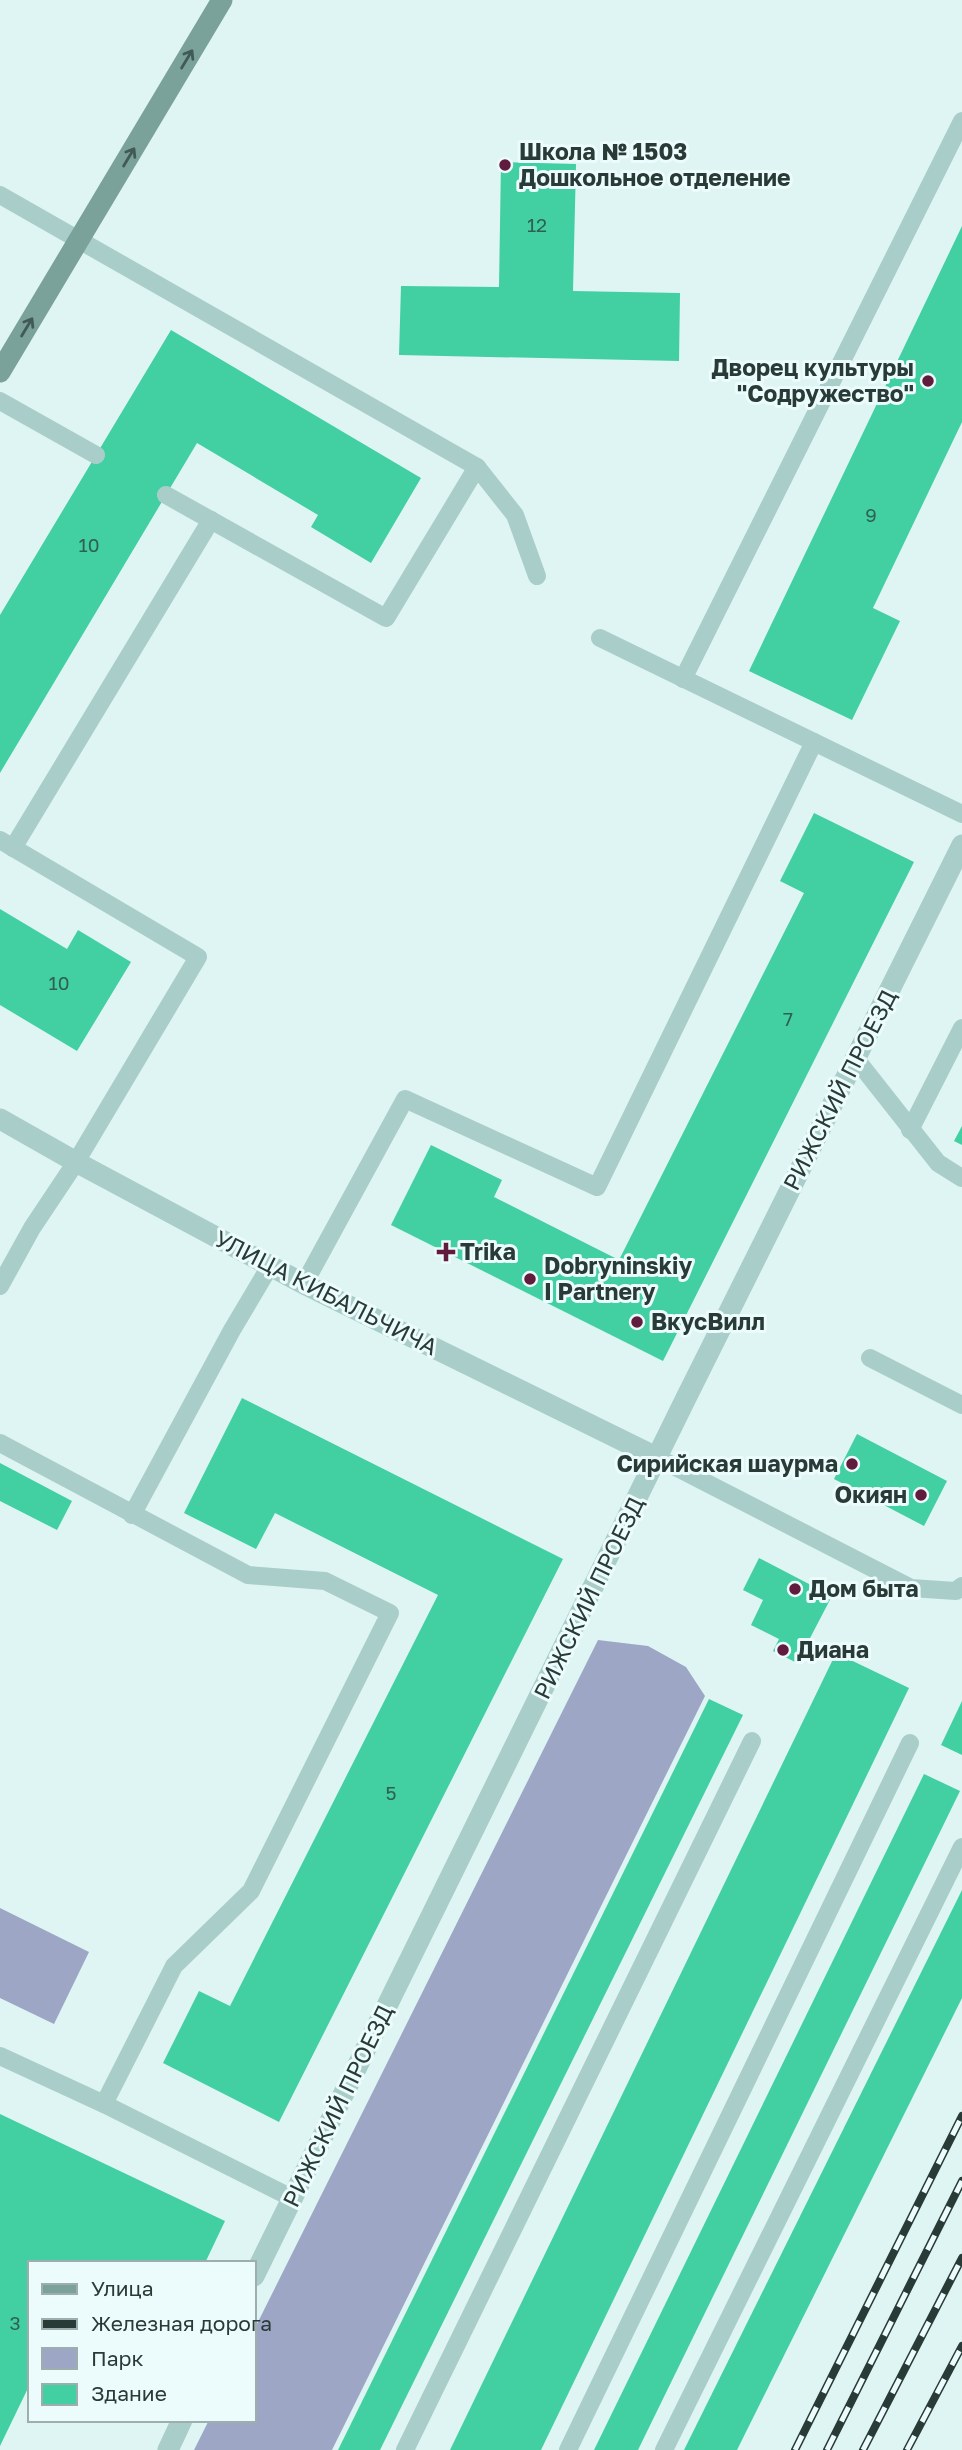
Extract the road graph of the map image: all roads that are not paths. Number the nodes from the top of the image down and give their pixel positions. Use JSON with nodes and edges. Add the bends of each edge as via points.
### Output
{"nodes":[{"id":1,"x":222,"y":0,"type":"edge"},
{"id":2,"x":962,"y":121,"type":"edge"},
{"id":3,"x":0,"y":195,"type":"edge"},
{"id":4,"x":79,"y":240,"type":"junction"},
{"id":5,"x":0,"y":372,"type":"edge"},
{"id":6,"x":0,"y":401,"type":"edge"},
{"id":7,"x":96,"y":455,"type":"dead end"},
{"id":8,"x":477,"y":467,"type":"junction"},
{"id":9,"x":166,"y":495,"type":"dead end"},
{"id":10,"x":211,"y":520,"type":"junction"},
{"id":11,"x":537,"y":576,"type":"dead end"},
{"id":12,"x":600,"y":638,"type":"dead end"},
{"id":13,"x":683,"y":679,"type":"junction"},
{"id":14,"x":814,"y":742,"type":"junction"},
{"id":15,"x":962,"y":814,"type":"edge"},
{"id":16,"x":7,"y":844,"type":"edge"},
{"id":17,"x":962,"y":845,"type":"edge"},
{"id":18,"x":962,"y":1028,"type":"edge"},
{"id":19,"x":856,"y":1059,"type":"junction"},
{"id":20,"x":0,"y":1119,"type":"edge"},
{"id":21,"x":910,"y":1130,"type":"junction"},
{"id":22,"x":76,"y":1162,"type":"junction"},
{"id":23,"x":962,"y":1178,"type":"edge"},
{"id":24,"x":270,"y":1266,"type":"junction"},
{"id":25,"x":304,"y":1284,"type":"junction"},
{"id":26,"x":0,"y":1286,"type":"edge"},
{"id":27,"x":870,"y":1358,"type":"dead end"},
{"id":28,"x":962,"y":1405,"type":"edge"},
{"id":29,"x":0,"y":1443,"type":"edge"},
{"id":30,"x":657,"y":1458,"type":"junction"},
{"id":31,"x":132,"y":1515,"type":"junction"},
{"id":32,"x":962,"y":1586,"type":"edge"},
{"id":33,"x":752,"y":1741,"type":"dead end"},
{"id":34,"x":910,"y":1743,"type":"dead end"},
{"id":35,"x":962,"y":1847,"type":"edge"},
{"id":36,"x":0,"y":2056,"type":"edge"},
{"id":37,"x":104,"y":2104,"type":"junction"},
{"id":38,"x":292,"y":2198,"type":"junction"},
{"id":39,"x":256,"y":2272,"type":"edge"},
{"id":40,"x":181,"y":2422,"type":"edge"},
{"id":41,"x":168,"y":2450,"type":"edge"},
{"id":42,"x":405,"y":2450,"type":"edge"},
{"id":43,"x":568,"y":2450,"type":"edge"},
{"id":44,"x":664,"y":2450,"type":"edge"}],
"edges":[{"from":4,"to":1,"type":"street","one_way":true},
{"from":2,"to":13,"type":"lane"},
{"from":3,"to":4,"type":"lane"},
{"from":5,"to":4,"type":"street","one_way":true},
{"from":4,"to":8,"type":"lane"},
{"from":6,"to":7,"type":"lane"},
{"from":8,"to":10,"type":"lane","via":[[386,618]]},
{"from":8,"to":11,"type":"lane","via":[[515,514]]},
{"from":9,"to":10,"type":"lane"},
{"from":10,"to":16,"type":"lane"},
{"from":12,"to":13,"type":"lane"},
{"from":13,"to":14,"type":"lane"},
{"from":14,"to":15,"type":"lane"},
{"from":14,"to":25,"type":"lane","via":[[597,1187],[405,1100]]},
{"from":16,"to":22,"type":"lane","via":[[198,957]]},
{"from":17,"to":19,"type":"street","name":"РИЖСКИЙ ПРОЕЗД"},
{"from":18,"to":21,"type":"lane"},
{"from":19,"to":21,"type":"lane"},
{"from":19,"to":30,"type":"street","name":"РИЖСКИЙ ПРОЕЗД"},
{"from":20,"to":22,"type":"street","name":"УЛИЦА КИБАЛЬЧИЧА"},
{"from":21,"to":23,"type":"lane","via":[[938,1163]]},
{"from":22,"to":24,"type":"street","name":"УЛИЦА КИБАЛЬЧИЧА"},
{"from":22,"to":26,"type":"lane"},
{"from":24,"to":25,"type":"street","name":"УЛИЦА КИБАЛЬЧИЧА"},
{"from":24,"to":31,"type":"lane"},
{"from":25,"to":30,"type":"street","name":"УЛИЦА КИБАЛЬЧИЧА"},
{"from":27,"to":28,"type":"lane"},
{"from":29,"to":31,"type":"lane"},
{"from":30,"to":32,"type":"lane","via":[[911,1588],[956,1591]]},
{"from":30,"to":38,"type":"street","name":"РИЖСКИЙ ПРОЕЗД"},
{"from":31,"to":37,"type":"lane","via":[[248,1575],[325,1581],[390,1613],[251,1891],[174,1966]]},
{"from":33,"to":42,"type":"lane"},
{"from":34,"to":43,"type":"lane"},
{"from":35,"to":44,"type":"lane"},
{"from":36,"to":37,"type":"lane"},
{"from":37,"to":38,"type":"lane"},
{"from":38,"to":39,"type":"street","name":"РИЖСКИЙ ПРОЕЗД"},
{"from":40,"to":41,"type":"street"}]}
